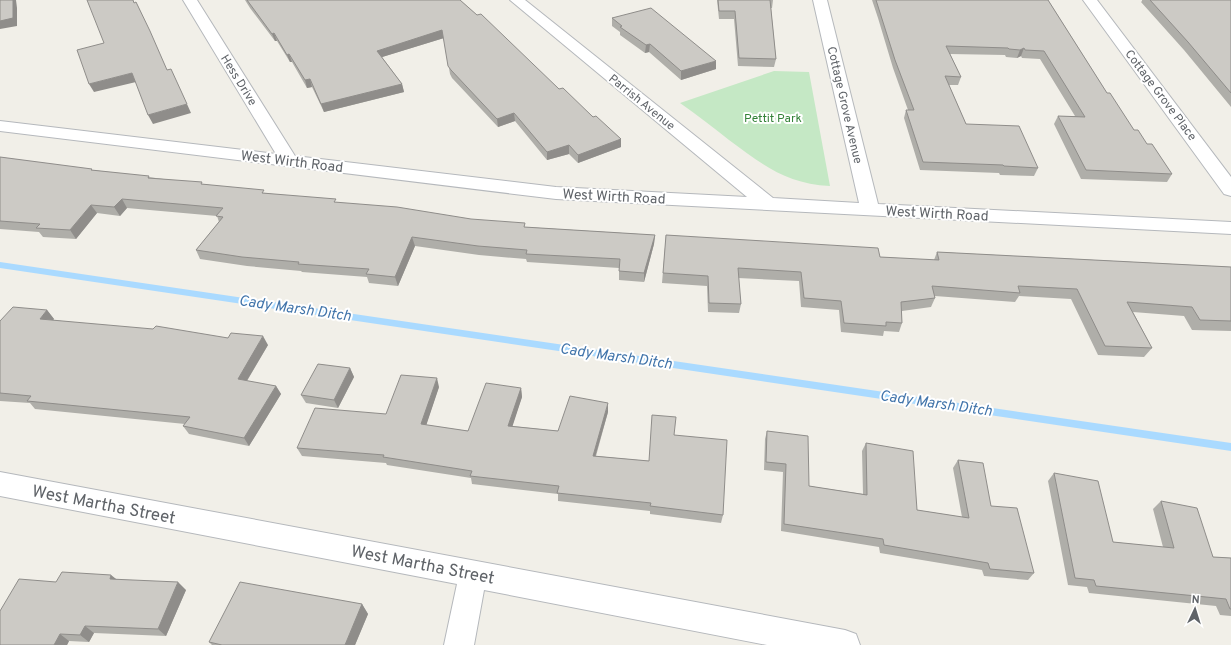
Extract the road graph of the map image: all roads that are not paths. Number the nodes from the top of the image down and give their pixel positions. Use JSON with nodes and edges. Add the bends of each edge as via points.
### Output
{"nodes":[{"id":1,"x":190,"y":0,"type":"edge"},
{"id":2,"x":517,"y":0,"type":"edge"},
{"id":3,"x":820,"y":0,"type":"edge"},
{"id":4,"x":1090,"y":0,"type":"edge"},
{"id":5,"x":0,"y":126,"type":"edge"},
{"id":6,"x":289,"y":160,"type":"junction"},
{"id":7,"x":1231,"y":190,"type":"edge"},
{"id":8,"x":768,"y":204,"type":"junction"},
{"id":9,"x":870,"y":209,"type":"junction"},
{"id":10,"x":1231,"y":228,"type":"edge"},
{"id":11,"x":1,"y":485,"type":"edge"},
{"id":12,"x":473,"y":574,"type":"junction"},
{"id":13,"x":459,"y":645,"type":"edge"},
{"id":14,"x":846,"y":645,"type":"edge"}],
"edges":[{"from":1,"to":6,"type":"street","name":"Hess Drive"},
{"from":2,"to":8,"type":"street","name":"Parrish Avenue"},
{"from":3,"to":9,"type":"street","name":"Cottage Grove Avenue"},
{"from":4,"to":7,"type":"street","name":"Cottage Grove Place"},
{"from":5,"to":6,"type":"street","name":"West Wirth Road"},
{"from":6,"to":8,"type":"street","name":"West Wirth Road","via":[[556,193]]},
{"from":8,"to":9,"type":"street","name":"West Wirth Road"},
{"from":9,"to":10,"type":"street","name":"West Wirth Road"},
{"from":11,"to":12,"type":"street","name":"West Martha Street"},
{"from":12,"to":13,"type":"street"},
{"from":12,"to":14,"type":"street","name":"West Martha Street"}]}
